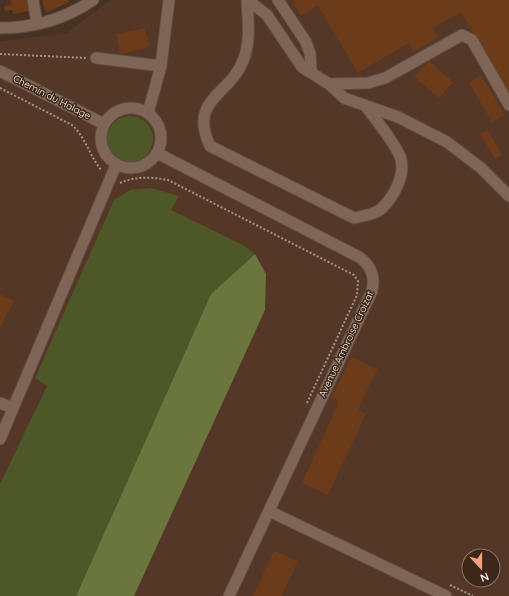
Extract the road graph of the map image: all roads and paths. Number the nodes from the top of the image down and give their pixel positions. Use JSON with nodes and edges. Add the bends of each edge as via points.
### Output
{"nodes":[{"id":1,"x":32,"y":0,"type":"edge"},
{"id":2,"x":93,"y":0,"type":"edge"},
{"id":3,"x":169,"y":0,"type":"edge"},
{"id":4,"x":247,"y":0,"type":"edge"},
{"id":5,"x":278,"y":0,"type":"edge"},
{"id":6,"x":37,"y":24,"type":"junction"},
{"id":7,"x":0,"y":28,"type":"edge"},
{"id":8,"x":0,"y":54,"type":"edge"},
{"id":9,"x":96,"y":58,"type":"joint"},
{"id":10,"x":161,"y":66,"type":"junction"},
{"id":11,"x":0,"y":71,"type":"edge"},
{"id":12,"x":311,"y":72,"type":"junction"},
{"id":13,"x":329,"y":84,"type":"junction"},
{"id":14,"x":0,"y":88,"type":"edge"},
{"id":15,"x":509,"y":105,"type":"edge"},
{"id":16,"x":365,"y":106,"type":"junction"},
{"id":17,"x":148,"y":113,"type":"junction"},
{"id":18,"x":104,"y":124,"type":"junction"},
{"id":19,"x":157,"y":153,"type":"junction"},
{"id":20,"x":116,"y":165,"type":"junction"},
{"id":21,"x":110,"y":178,"type":"junction"},
{"id":22,"x":509,"y":196,"type":"edge"},
{"id":23,"x":0,"y":403,"type":"edge"},
{"id":24,"x":13,"y":408,"type":"junction"},
{"id":25,"x":316,"y":408,"type":"junction"},
{"id":26,"x":0,"y":439,"type":"edge"},
{"id":27,"x":268,"y":511,"type":"junction"},
{"id":28,"x":445,"y":582,"type":"dead end"},
{"id":29,"x":229,"y":596,"type":"edge"},
{"id":30,"x":446,"y":596,"type":"edge"},
{"id":31,"x":474,"y":596,"type":"edge"}],
"edges":[{"from":1,"to":6,"type":"street"},
{"from":2,"to":6,"type":"street","via":[[70,14]]},
{"from":3,"to":10,"type":"street"},
{"from":4,"to":12,"type":"street","via":[[267,15],[302,67]]},
{"from":4,"to":16,"type":"street","via":[[248,43],[243,62],[236,74],[208,105],[203,124],[210,146],[354,218],[370,214],[380,210],[398,186],[402,170],[400,154]]},
{"from":5,"to":12,"type":"street","via":[[306,42],[310,53]]},
{"from":6,"to":7,"type":"street"},
{"from":8,"to":9,"type":"path"},
{"from":9,"to":10,"type":"street"},
{"from":10,"to":17,"type":"street"},
{"from":11,"to":18,"type":"street","name":"Chemin du Halage"},
{"from":12,"to":13,"type":"street"},
{"from":13,"to":15,"type":"street","via":[[368,83],[385,78],[465,35],[472,40]]},
{"from":13,"to":16,"type":"street","via":[[344,98]]},
{"from":14,"to":21,"type":"path","via":[[72,125],[80,133],[89,154]]},
{"from":16,"to":22,"type":"street","via":[[411,123],[447,142],[481,168]]},
{"from":17,"to":18,"type":"street","via":[[137,108],[124,108],[112,114]]},
{"from":17,"to":19,"type":"street","via":[[160,129],[161,141]]},
{"from":18,"to":20,"type":"street","via":[[100,136],[102,149]]},
{"from":19,"to":20,"type":"street","via":[[141,166],[128,168]]},
{"from":19,"to":25,"type":"street","name":"Avenue Ambroise Croizat","via":[[359,257],[369,265],[374,280],[372,291]]},
{"from":20,"to":21,"type":"street"},
{"from":21,"to":24,"type":"street"},
{"from":21,"to":25,"type":"path","via":[[120,183],[152,177],[168,180],[354,275],[358,281],[357,295],[306,403]]},
{"from":23,"to":24,"type":"street"},
{"from":24,"to":26,"type":"street"},
{"from":25,"to":27,"type":"street","name":"Avenue Ambroise Croizat"},
{"from":27,"to":29,"type":"street","name":"Avenue Ambroise Croizat"},
{"from":27,"to":30,"type":"street"},
{"from":28,"to":31,"type":"path"}]}
